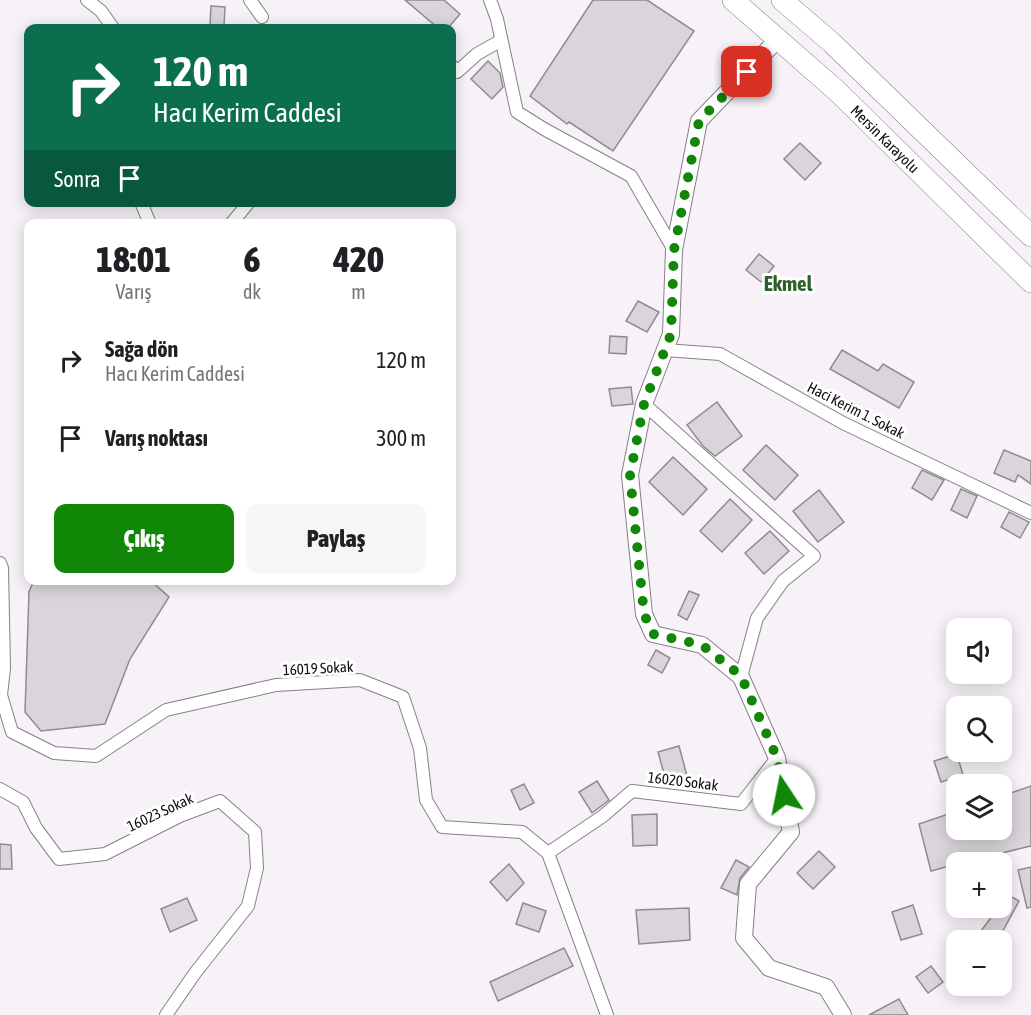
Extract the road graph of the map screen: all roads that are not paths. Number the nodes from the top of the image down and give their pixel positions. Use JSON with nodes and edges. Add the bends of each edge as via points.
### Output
{"nodes":[{"id":1,"x":87,"y":0,"type":"edge"},
{"id":2,"x":250,"y":0,"type":"edge"},
{"id":3,"x":490,"y":0,"type":"edge"},
{"id":4,"x":733,"y":0,"type":"edge"},
{"id":5,"x":782,"y":0,"type":"edge"},
{"id":6,"x":262,"y":16,"type":"dead end"},
{"id":7,"x":110,"y":24,"type":"edge"},
{"id":8,"x":778,"y":39,"type":"junction"},
{"id":9,"x":500,"y":41,"type":"junction"},
{"id":10,"x":456,"y":71,"type":"edge"},
{"id":11,"x":245,"y":207,"type":"edge"},
{"id":12,"x":235,"y":219,"type":"edge"},
{"id":13,"x":1031,"y":236,"type":"edge"},
{"id":14,"x":674,"y":250,"type":"junction"},
{"id":15,"x":1031,"y":282,"type":"edge"},
{"id":16,"x":665,"y":350,"type":"junction"},
{"id":17,"x":644,"y":404,"type":"junction"},
{"id":18,"x":1031,"y":513,"type":"edge"},
{"id":19,"x":0,"y":563,"type":"edge"},
{"id":20,"x":741,"y":676,"type":"junction"},
{"id":21,"x":1,"y":695,"type":"edge"},
{"id":22,"x":777,"y":758,"type":"junction"},
{"id":23,"x":0,"y":789,"type":"edge"},
{"id":24,"x":548,"y":853,"type":"junction"},
{"id":25,"x":166,"y":1015,"type":"edge"},
{"id":26,"x":607,"y":1015,"type":"edge"},
{"id":27,"x":843,"y":1015,"type":"edge"}],
"edges":[{"from":1,"to":7,"type":"street"},
{"from":2,"to":6,"type":"street"},
{"from":3,"to":9,"type":"street"},
{"from":4,"to":8,"type":"highway","name":"Mersin Karayolu"},
{"from":5,"to":13,"type":"highway","name":"Mersin Karayolu"},
{"from":8,"to":14,"type":"street","via":[[699,121]]},
{"from":8,"to":15,"type":"highway","name":"Mersin Karayolu"},
{"from":9,"to":10,"type":"street"},
{"from":9,"to":14,"type":"street","via":[[517,112],[631,176]]},
{"from":11,"to":12,"type":"street"},
{"from":14,"to":16,"type":"street","via":[[671,334]]},
{"from":16,"to":17,"type":"street"},
{"from":16,"to":18,"type":"street","name":"Haci Kerim 1. Sokak","via":[[720,354],[843,423]]},
{"from":17,"to":20,"type":"street","via":[[630,475],[644,614],[653,634],[702,645]]},
{"from":17,"to":20,"type":"street","via":[[814,556],[783,581],[758,618]]},
{"from":19,"to":21,"type":"street","via":[[4,668]]},
{"from":20,"to":22,"type":"street"},
{"from":21,"to":24,"type":"street","name":"16019 Sokak","via":[[12,732],[54,753],[96,756],[166,710],[276,685],[360,680],[403,697],[420,748],[426,800],[442,827],[522,832]]},
{"from":22,"to":24,"type":"street","name":"16020 Sokak","via":[[741,804],[632,790],[603,816]]},
{"from":22,"to":27,"type":"street","via":[[791,832],[748,884],[744,938],[769,968],[826,987]]},
{"from":23,"to":25,"type":"street","name":"16023 Sokak","via":[[23,802],[59,859],[105,854],[180,816],[220,801],[255,832],[257,868],[248,906]]},
{"from":24,"to":26,"type":"street"}]}
